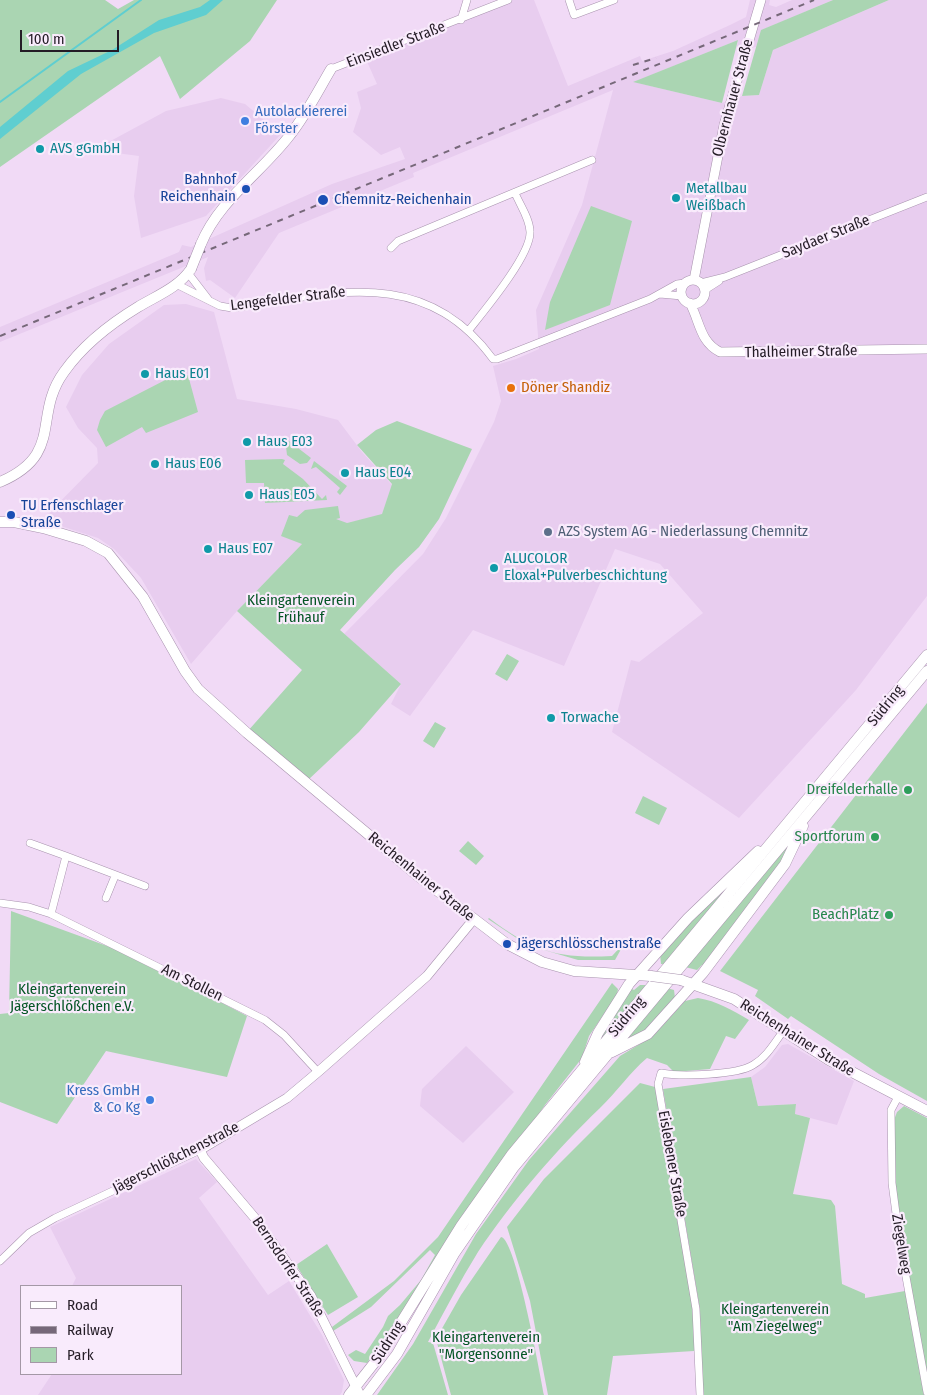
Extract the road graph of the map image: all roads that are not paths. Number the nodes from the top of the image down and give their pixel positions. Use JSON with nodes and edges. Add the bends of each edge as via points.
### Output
{"nodes":[{"id":1,"x":467,"y":0,"type":"edge"},
{"id":2,"x":508,"y":0,"type":"edge"},
{"id":3,"x":569,"y":0,"type":"edge"},
{"id":4,"x":614,"y":0,"type":"edge"},
{"id":5,"x":761,"y":0,"type":"edge"},
{"id":6,"x":461,"y":20,"type":"junction"},
{"id":7,"x":331,"y":69,"type":"joint"},
{"id":8,"x":592,"y":160,"type":"dead end"},
{"id":9,"x":515,"y":193,"type":"junction"},
{"id":10,"x":927,"y":197,"type":"edge"},
{"id":11,"x":391,"y":248,"type":"dead end"},
{"id":12,"x":189,"y":271,"type":"junction"},
{"id":13,"x":176,"y":284,"type":"junction"},
{"id":14,"x":696,"y":284,"type":"junction"},
{"id":15,"x":660,"y":294,"type":"junction"},
{"id":16,"x":682,"y":296,"type":"junction"},
{"id":17,"x":208,"y":299,"type":"junction"},
{"id":18,"x":694,"y":303,"type":"junction"},
{"id":19,"x":469,"y":330,"type":"junction"},
{"id":20,"x":927,"y":349,"type":"edge"},
{"id":21,"x":497,"y":360,"type":"joint"},
{"id":22,"x":0,"y":482,"type":"edge"},
{"id":23,"x":0,"y":522,"type":"edge"},
{"id":24,"x":927,"y":655,"type":"edge"},
{"id":25,"x":927,"y":671,"type":"edge"},
{"id":26,"x":808,"y":814,"type":"junction"},
{"id":27,"x":780,"y":832,"type":"junction"},
{"id":28,"x":30,"y":843,"type":"dead end"},
{"id":29,"x":66,"y":856,"type":"junction"},
{"id":30,"x":115,"y":876,"type":"junction"},
{"id":31,"x":145,"y":886,"type":"dead end"},
{"id":32,"x":106,"y":898,"type":"dead end"},
{"id":33,"x":0,"y":903,"type":"edge"},
{"id":34,"x":51,"y":914,"type":"junction"},
{"id":35,"x":473,"y":920,"type":"junction"},
{"id":36,"x":639,"y":975,"type":"junction"},
{"id":37,"x":693,"y":984,"type":"junction"},
{"id":38,"x":784,"y":1030,"type":"junction"},
{"id":39,"x":606,"y":1056,"type":"junction"},
{"id":40,"x":318,"y":1072,"type":"junction"},
{"id":41,"x":580,"y":1073,"type":"junction"},
{"id":42,"x":898,"y":1097,"type":"junction"},
{"id":43,"x":927,"y":1111,"type":"edge"},
{"id":44,"x":200,"y":1150,"type":"junction"},
{"id":45,"x":0,"y":1261,"type":"edge"},
{"id":46,"x":358,"y":1391,"type":"edge"},
{"id":47,"x":927,"y":1392,"type":"edge"},
{"id":48,"x":349,"y":1395,"type":"edge"},
{"id":49,"x":366,"y":1395,"type":"edge"},
{"id":50,"x":700,"y":1395,"type":"edge"}],
"edges":[{"from":1,"to":6,"type":"street","name":"Einsiedler Straße"},
{"from":2,"to":6,"type":"street","name":"Einsiedler Straße"},
{"from":3,"to":4,"type":"street","via":[[574,15]]},
{"from":5,"to":14,"type":"street","name":"Olbernhauer Straße","via":[[724,126]]},
{"from":6,"to":7,"type":"street","name":"Einsiedler Straße"},
{"from":7,"to":12,"type":"main road","bridge":true,"via":[[290,135],[212,221]]},
{"from":8,"to":9,"type":"street"},
{"from":9,"to":11,"type":"street","via":[[398,241]]},
{"from":9,"to":19,"type":"street","via":[[528,222],[530,239],[498,293]]},
{"from":10,"to":14,"type":"street","name":"Saydaer Straße","via":[[725,277]]},
{"from":12,"to":13,"type":"main road"},
{"from":12,"to":17,"type":"street","name":"Lengefelder Straße"},
{"from":13,"to":17,"type":"street","name":"Lengefelder Straße"},
{"from":13,"to":22,"type":"main road","via":[[105,329],[63,373],[52,395],[45,437],[34,460],[19,474]]},
{"from":14,"to":15,"type":"street","name":"Saydaer Straße","via":[[677,284]]},
{"from":14,"to":16,"type":"street","via":[[681,289]]},
{"from":14,"to":18,"type":"street","via":[[703,297]]},
{"from":15,"to":16,"type":"street","name":"Saydaer Straße"},
{"from":15,"to":21,"type":"street","name":"Saydaer Straße"},
{"from":16,"to":18,"type":"street","name":"Thalheimer Straße"},
{"from":17,"to":19,"type":"street","name":"Lengefelder Straße","via":[[232,308],[342,291],[380,292],[419,301],[442,311]]},
{"from":18,"to":20,"type":"street","name":"Thalheimer Straße","via":[[708,345],[726,353]]},
{"from":19,"to":21,"type":"street","name":"Lengefelder Straße"},
{"from":23,"to":35,"type":"main road","name":"Reichenhainer Straße","via":[[43,528],[86,541],[108,553],[143,597],[198,689]]},
{"from":24,"to":27,"type":"main road","name":"Südring"},
{"from":25,"to":26,"type":"main road","name":"Südring"},
{"from":26,"to":37,"type":"main road","via":[[784,864]]},
{"from":26,"to":39,"type":"main road","name":"Südring"},
{"from":27,"to":36,"type":"main road","via":[[688,918]]},
{"from":27,"to":41,"type":"main road","name":"Südring"},
{"from":28,"to":29,"type":"street"},
{"from":29,"to":30,"type":"street"},
{"from":29,"to":34,"type":"street"},
{"from":30,"to":31,"type":"street"},
{"from":30,"to":32,"type":"street"},
{"from":33,"to":34,"type":"street","name":"Am Stollen"},
{"from":34,"to":40,"type":"street","name":"Am Stollen","via":[[265,1020],[284,1035]]},
{"from":35,"to":36,"type":"main road","name":"Reichenhainer Straße","via":[[516,950],[542,962],[579,971]]},
{"from":35,"to":40,"type":"street","name":"Jägerschlößchenstraße","via":[[427,976]]},
{"from":36,"to":37,"type":"main road","name":"Reichenhainer Straße","bridge":true},
{"from":36,"to":41,"type":"main road","via":[[629,984],[598,1032]]},
{"from":37,"to":38,"type":"main road","name":"Reichenhainer Straße","via":[[734,999]]},
{"from":37,"to":39,"type":"main road","via":[[648,1034]]},
{"from":38,"to":42,"type":"main road","name":"Reichenhainer Straße","via":[[829,1060]]},
{"from":38,"to":50,"type":"street","name":"Eislebener Straße","via":[[752,1066],[676,1076],[661,1073],[658,1084],[696,1309]]},
{"from":39,"to":49,"type":"main road","name":"Südring","via":[[497,1190],[454,1254],[397,1354]]},
{"from":40,"to":44,"type":"street","name":"Jägerschlößchenstraße","via":[[287,1098]]},
{"from":41,"to":46,"type":"main road","name":"Südring","via":[[475,1204]]},
{"from":42,"to":43,"type":"main road","name":"Reichenhainer Straße"},
{"from":42,"to":47,"type":"street","name":"Ziegelweg","via":[[891,1110],[892,1183]]},
{"from":44,"to":45,"type":"street","name":"Jägerschlößchenstraße","via":[[55,1218],[29,1233]]},
{"from":44,"to":46,"type":"street","name":"Bernsdorfer Straße","via":[[271,1239],[311,1296]]},
{"from":46,"to":48,"type":"main road","name":"Südring"}]}
